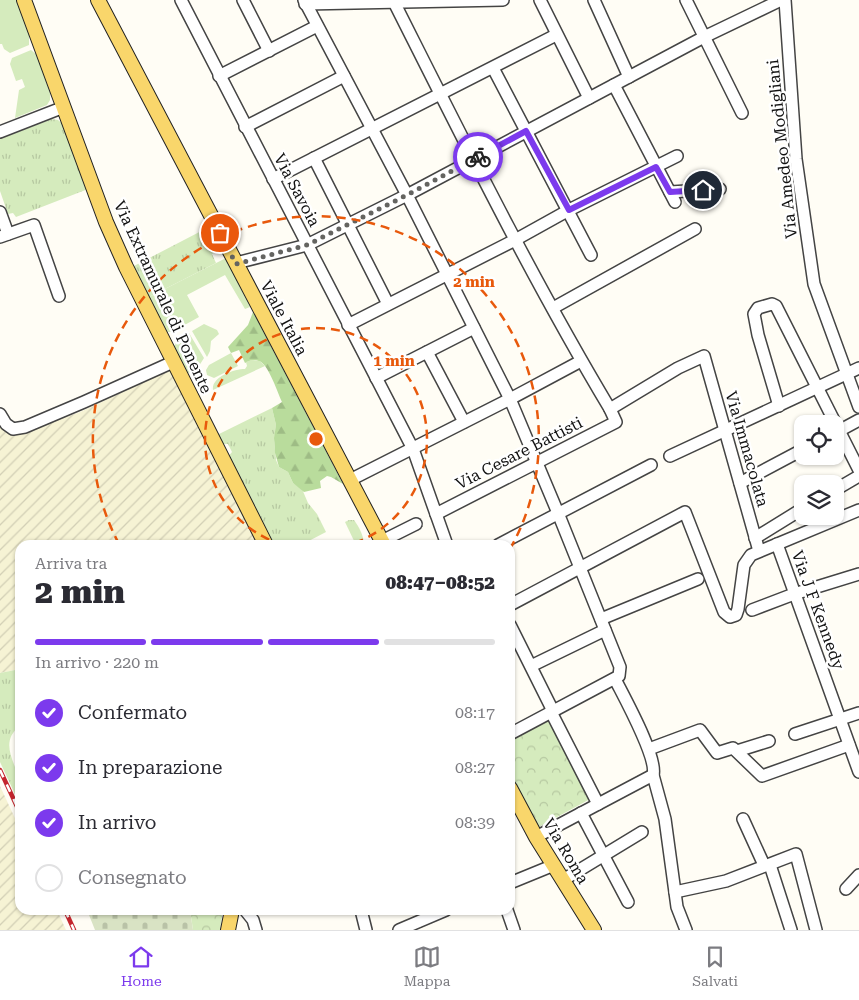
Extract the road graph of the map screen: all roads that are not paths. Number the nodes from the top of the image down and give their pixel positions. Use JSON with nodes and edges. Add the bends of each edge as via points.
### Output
{"nodes":[{"id":1,"x":24,"y":0,"type":"edge"},
{"id":2,"x":98,"y":0,"type":"edge"},
{"id":3,"x":181,"y":0,"type":"edge"},
{"id":4,"x":243,"y":0,"type":"edge"},
{"id":5,"x":503,"y":0,"type":"edge"},
{"id":6,"x":540,"y":0,"type":"edge"},
{"id":7,"x":594,"y":0,"type":"edge"},
{"id":8,"x":686,"y":0,"type":"edge"},
{"id":9,"x":781,"y":0,"type":"edge"},
{"id":10,"x":785,"y":0,"type":"edge"},
{"id":11,"x":304,"y":2,"type":"edge"},
{"id":12,"x":390,"y":2,"type":"edge"},
{"id":13,"x":317,"y":26,"type":"junction"},
{"id":14,"x":556,"y":35,"type":"junction"},
{"id":15,"x":704,"y":37,"type":"junction"},
{"id":16,"x":269,"y":51,"type":"junction"},
{"id":17,"x":493,"y":68,"type":"junction"},
{"id":18,"x":219,"y":76,"type":"junction"},
{"id":19,"x":344,"y":76,"type":"junction"},
{"id":20,"x":630,"y":77,"type":"junction"},
{"id":21,"x":614,"y":85,"type":"junction"},
{"id":22,"x":440,"y":94,"type":"junction"},
{"id":23,"x":589,"y":98,"type":"junction"},
{"id":24,"x":64,"y":107,"type":"junction"},
{"id":25,"x":742,"y":113,"type":"dead end"},
{"id":26,"x":245,"y":127,"type":"junction"},
{"id":27,"x":372,"y":129,"type":"junction"},
{"id":28,"x":526,"y":131,"type":"junction"},
{"id":29,"x":0,"y":132,"type":"edge"},
{"id":30,"x":677,"y":156,"type":"dead end"},
{"id":31,"x":314,"y":158,"type":"junction"},
{"id":32,"x":474,"y":158,"type":"junction"},
{"id":33,"x":656,"y":167,"type":"junction"},
{"id":34,"x":273,"y":180,"type":"junction"},
{"id":35,"x":720,"y":189,"type":"dead end"},
{"id":36,"x":407,"y":195,"type":"junction"},
{"id":37,"x":569,"y":210,"type":"junction"},
{"id":38,"x":0,"y":212,"type":"edge"},
{"id":39,"x":347,"y":224,"type":"junction"},
{"id":40,"x":695,"y":228,"type":"dead end"},
{"id":41,"x":4,"y":236,"type":"edge"},
{"id":42,"x":515,"y":240,"type":"junction"},
{"id":43,"x":307,"y":245,"type":"junction"},
{"id":44,"x":591,"y":255,"type":"dead end"},
{"id":45,"x":236,"y":264,"type":"junction"},
{"id":46,"x":447,"y":275,"type":"junction"},
{"id":47,"x":59,"y":296,"type":"dead end"},
{"id":48,"x":388,"y":304,"type":"junction"},
{"id":49,"x":553,"y":308,"type":"junction"},
{"id":50,"x":348,"y":325,"type":"junction"},
{"id":51,"x":474,"y":328,"type":"junction"},
{"id":52,"x":427,"y":352,"type":"junction"},
{"id":53,"x":581,"y":361,"type":"junction"},
{"id":54,"x":173,"y":362,"type":"junction"},
{"id":55,"x":859,"y":368,"type":"edge"},
{"id":56,"x":846,"y":374,"type":"junction"},
{"id":57,"x":376,"y":378,"type":"junction"},
{"id":58,"x":818,"y":388,"type":"junction"},
{"id":59,"x":510,"y":399,"type":"junction"},
{"id":60,"x":778,"y":406,"type":"junction"},
{"id":61,"x":859,"y":407,"type":"edge"},
{"id":62,"x":610,"y":409,"type":"junction"},
{"id":63,"x":0,"y":414,"type":"edge"},
{"id":64,"x":830,"y":415,"type":"edge"},
{"id":65,"x":859,"y":420,"type":"edge"},
{"id":66,"x":464,"y":422,"type":"junction"},
{"id":67,"x":844,"y":428,"type":"edge"},
{"id":68,"x":725,"y":431,"type":"junction"},
{"id":69,"x":844,"y":444,"type":"edge"},
{"id":70,"x":412,"y":449,"type":"junction"},
{"id":71,"x":794,"y":454,"type":"edge"},
{"id":72,"x":670,"y":456,"type":"dead end"},
{"id":73,"x":537,"y":462,"type":"junction"},
{"id":74,"x":651,"y":465,"type":"dead end"},
{"id":75,"x":859,"y":470,"type":"edge"},
{"id":76,"x":859,"y":476,"type":"edge"},
{"id":77,"x":350,"y":480,"type":"junction"},
{"id":78,"x":740,"y":483,"type":"junction"},
{"id":79,"x":844,"y":485,"type":"edge"},
{"id":80,"x":859,"y":510,"type":"edge"},
{"id":81,"x":558,"y":513,"type":"junction"},
{"id":82,"x":436,"y":514,"type":"junction"},
{"id":83,"x":794,"y":514,"type":"edge"},
{"id":84,"x":416,"y":524,"type":"dead end"},
{"id":85,"x":755,"y":538,"type":"junction"},
{"id":86,"x":263,"y":540,"type":"edge"},
{"id":87,"x":381,"y":540,"type":"edge"},
{"id":88,"x":388,"y":540,"type":"edge"},
{"id":89,"x":445,"y":540,"type":"edge"},
{"id":90,"x":507,"y":540,"type":"edge"},
{"id":91,"x":777,"y":544,"type":"junction"},
{"id":92,"x":759,"y":552,"type":"junction"},
{"id":93,"x":580,"y":567,"type":"junction"},
{"id":94,"x":859,"y":574,"type":"edge"},
{"id":95,"x":698,"y":579,"type":"dead end"},
{"id":96,"x":794,"y":594,"type":"junction"},
{"id":97,"x":515,"y":602,"type":"edge"},
{"id":98,"x":752,"y":610,"type":"dead end"},
{"id":99,"x":603,"y":625,"type":"junction"},
{"id":100,"x":515,"y":635,"type":"edge"},
{"id":101,"x":531,"y":666,"type":"junction"},
{"id":102,"x":615,"y":679,"type":"junction"},
{"id":103,"x":551,"y":712,"type":"junction"},
{"id":104,"x":859,"y":713,"type":"edge"},
{"id":105,"x":840,"y":720,"type":"junction"},
{"id":106,"x":515,"y":731,"type":"edge"},
{"id":107,"x":795,"y":734,"type":"dead end"},
{"id":108,"x":769,"y":741,"type":"dead end"},
{"id":109,"x":849,"y":745,"type":"junction"},
{"id":110,"x":648,"y":749,"type":"junction"},
{"id":111,"x":737,"y":751,"type":"junction"},
{"id":112,"x":859,"y":772,"type":"edge"},
{"id":113,"x":652,"y":775,"type":"junction"},
{"id":114,"x":515,"y":797,"type":"edge"},
{"id":115,"x":598,"y":804,"type":"junction"},
{"id":116,"x":581,"y":812,"type":"junction"},
{"id":117,"x":743,"y":819,"type":"dead end"},
{"id":118,"x":642,"y":832,"type":"dead end"},
{"id":119,"x":536,"y":836,"type":"junction"},
{"id":120,"x":604,"y":855,"type":"junction"},
{"id":121,"x":554,"y":864,"type":"junction"},
{"id":122,"x":767,"y":865,"type":"junction"},
{"id":123,"x":859,"y":875,"type":"edge"},
{"id":124,"x":564,"y":880,"type":"junction"},
{"id":125,"x":515,"y":881,"type":"edge"},
{"id":126,"x":846,"y":889,"type":"dead end"},
{"id":127,"x":675,"y":892,"type":"junction"},
{"id":128,"x":628,"y":902,"type":"dead end"},
{"id":129,"x":231,"y":915,"type":"edge"},
{"id":130,"x":362,"y":915,"type":"edge"},
{"id":131,"x":434,"y":915,"type":"edge"},
{"id":132,"x":509,"y":915,"type":"edge"},
{"id":133,"x":228,"y":930,"type":"edge"},
{"id":134,"x":366,"y":930,"type":"edge"},
{"id":135,"x":399,"y":930,"type":"edge"},
{"id":136,"x":514,"y":930,"type":"edge"},
{"id":137,"x":594,"y":930,"type":"edge"},
{"id":138,"x":686,"y":930,"type":"edge"},
{"id":139,"x":791,"y":930,"type":"edge"},
{"id":140,"x":816,"y":930,"type":"edge"}],
"edges":[{"from":1,"to":24,"type":"main road","name":"Via Extramurale di Ponente"},
{"from":2,"to":45,"type":"main road","name":"Viale Italia"},
{"from":3,"to":18,"type":"street","name":"Via Savoia"},
{"from":4,"to":16,"type":"street"},
{"from":5,"to":12,"type":"street"},
{"from":6,"to":14,"type":"street"},
{"from":7,"to":20,"type":"street"},
{"from":8,"to":15,"type":"street"},
{"from":9,"to":15,"type":"street"},
{"from":10,"to":56,"type":"street","name":"Via Amedeo Modigliani","via":[[796,159],[812,274]]},
{"from":11,"to":12,"type":"street"},
{"from":11,"to":13,"type":"street"},
{"from":12,"to":22,"type":"street"},
{"from":13,"to":16,"type":"street"},
{"from":13,"to":19,"type":"street"},
{"from":14,"to":17,"type":"street"},
{"from":14,"to":23,"type":"street"},
{"from":15,"to":20,"type":"street"},
{"from":15,"to":25,"type":"street"},
{"from":16,"to":18,"type":"street"},
{"from":17,"to":22,"type":"street"},
{"from":17,"to":28,"type":"street"},
{"from":18,"to":26,"type":"street","name":"Via Savoia"},
{"from":19,"to":26,"type":"street"},
{"from":19,"to":27,"type":"street"},
{"from":20,"to":21,"type":"street"},
{"from":21,"to":23,"type":"street"},
{"from":21,"to":33,"type":"street"},
{"from":22,"to":27,"type":"street"},
{"from":22,"to":32,"type":"street"},
{"from":23,"to":28,"type":"street"},
{"from":24,"to":29,"type":"street"},
{"from":24,"to":54,"type":"main road","name":"Via Extramurale di Ponente","via":[[106,222]]},
{"from":26,"to":34,"type":"street","name":"Via Savoia"},
{"from":27,"to":31,"type":"street"},
{"from":27,"to":36,"type":"street"},
{"from":28,"to":32,"type":"street"},
{"from":28,"to":37,"type":"street"},
{"from":30,"to":33,"type":"street"},
{"from":31,"to":34,"type":"street"},
{"from":31,"to":39,"type":"street"},
{"from":32,"to":36,"type":"street"},
{"from":32,"to":42,"type":"street"},
{"from":33,"to":35,"type":"street","via":[[672,197]]},
{"from":33,"to":37,"type":"street"},
{"from":34,"to":43,"type":"street","name":"Via Savoia"},
{"from":36,"to":39,"type":"street"},
{"from":36,"to":46,"type":"street"},
{"from":37,"to":42,"type":"street"},
{"from":37,"to":44,"type":"street"},
{"from":38,"to":41,"type":"street"},
{"from":39,"to":43,"type":"street"},
{"from":39,"to":48,"type":"street"},
{"from":40,"to":49,"type":"street"},
{"from":41,"to":47,"type":"street","via":[[34,225]]},
{"from":42,"to":46,"type":"street"},
{"from":42,"to":49,"type":"street"},
{"from":43,"to":45,"type":"street"},
{"from":43,"to":50,"type":"street","name":"Via Savoia"},
{"from":45,"to":77,"type":"main road","name":"Viale Italia"},
{"from":46,"to":48,"type":"street"},
{"from":46,"to":51,"type":"street"},
{"from":48,"to":50,"type":"street"},
{"from":49,"to":53,"type":"street"},
{"from":50,"to":57,"type":"street","name":"Via Savoia"},
{"from":51,"to":52,"type":"street"},
{"from":51,"to":59,"type":"street"},
{"from":52,"to":57,"type":"street"},
{"from":52,"to":66,"type":"street"},
{"from":53,"to":59,"type":"street"},
{"from":53,"to":62,"type":"street"},
{"from":54,"to":63,"type":"street","via":[[25,427],[13,429]]},
{"from":54,"to":86,"type":"main road","name":"Via Extramurale di Ponente"},
{"from":55,"to":56,"type":"street"},
{"from":56,"to":58,"type":"street"},
{"from":56,"to":61,"type":"street","name":"Via Amedeo Modigliani"},
{"from":57,"to":70,"type":"street","name":"Via Savoia"},
{"from":58,"to":60,"type":"street"},
{"from":58,"to":60,"type":"street","via":[[776,306],[758,308],[754,314],[758,335]]},
{"from":58,"to":64,"type":"street"},
{"from":59,"to":66,"type":"street"},
{"from":59,"to":73,"type":"street"},
{"from":60,"to":68,"type":"street"},
{"from":62,"to":68,"type":"street","name":"Via Immacolata","via":[[704,356]]},
{"from":62,"to":73,"type":"street","name":"Via Cesare Battisti","via":[[616,422]]},
{"from":65,"to":67,"type":"street"},
{"from":66,"to":70,"type":"street"},
{"from":68,"to":72,"type":"street"},
{"from":68,"to":78,"type":"street","name":"Via Immacolata"},
{"from":69,"to":75,"type":"street"},
{"from":70,"to":77,"type":"street"},
{"from":70,"to":82,"type":"street","name":"Via Savoia"},
{"from":71,"to":78,"type":"street"},
{"from":73,"to":81,"type":"street"},
{"from":73,"to":82,"type":"street","name":"Via Cesare Battisti"},
{"from":74,"to":81,"type":"street"},
{"from":76,"to":79,"type":"street"},
{"from":77,"to":87,"type":"main road","name":"Viale Italia"},
{"from":78,"to":85,"type":"street","name":"Via Immacolata"},
{"from":80,"to":91,"type":"street"},
{"from":81,"to":90,"type":"street"},
{"from":81,"to":93,"type":"street"},
{"from":82,"to":89,"type":"street","name":"Via Savoia"},
{"from":83,"to":85,"type":"street"},
{"from":84,"to":88,"type":"street"},
{"from":85,"to":92,"type":"street","name":"Via Immacolata"},
{"from":91,"to":92,"type":"street"},
{"from":91,"to":96,"type":"street","name":"Via J F Kennedy"},
{"from":92,"to":93,"type":"street","via":[[751,555],[744,565],[738,609],[736,615],[730,617],[724,612],[685,512]]},
{"from":93,"to":97,"type":"street"},
{"from":93,"to":99,"type":"street"},
{"from":94,"to":96,"type":"street"},
{"from":95,"to":99,"type":"street"},
{"from":96,"to":98,"type":"street"},
{"from":96,"to":105,"type":"street","name":"Via J F Kennedy"},
{"from":99,"to":101,"type":"street"},
{"from":99,"to":102,"type":"street","via":[[620,667],[620,676]]},
{"from":100,"to":101,"type":"street"},
{"from":101,"to":103,"type":"street"},
{"from":102,"to":103,"type":"street"},
{"from":102,"to":110,"type":"street"},
{"from":103,"to":106,"type":"street"},
{"from":103,"to":115,"type":"street"},
{"from":104,"to":105,"type":"street"},
{"from":105,"to":107,"type":"street"},
{"from":105,"to":109,"type":"street","name":"Via J F Kennedy"},
{"from":108,"to":111,"type":"street"},
{"from":109,"to":111,"type":"street","via":[[762,776]]},
{"from":109,"to":112,"type":"street","name":"Via J F Kennedy"},
{"from":110,"to":111,"type":"street","via":[[700,730],[717,753],[733,748]]},
{"from":110,"to":113,"type":"street","via":[[654,771]]},
{"from":113,"to":115,"type":"street"},
{"from":113,"to":127,"type":"street","via":[[665,819]]},
{"from":114,"to":119,"type":"main road","name":"Via Roma"},
{"from":115,"to":116,"type":"street"},
{"from":116,"to":119,"type":"street"},
{"from":116,"to":120,"type":"street"},
{"from":117,"to":122,"type":"street"},
{"from":118,"to":120,"type":"street"},
{"from":119,"to":121,"type":"main road","name":"Via Roma"},
{"from":120,"to":124,"type":"street"},
{"from":120,"to":128,"type":"street"},
{"from":121,"to":124,"type":"main road","name":"Via Roma"},
{"from":121,"to":125,"type":"street"},
{"from":122,"to":127,"type":"street","via":[[726,881]]},
{"from":122,"to":139,"type":"street"},
{"from":122,"to":140,"type":"street","via":[[796,854]]},
{"from":123,"to":126,"type":"street"},
{"from":124,"to":137,"type":"main road","name":"Via Roma"},
{"from":127,"to":138,"type":"street"},
{"from":129,"to":133,"type":"main road"},
{"from":130,"to":134,"type":"street"},
{"from":131,"to":135,"type":"street"},
{"from":132,"to":136,"type":"street"}]}
